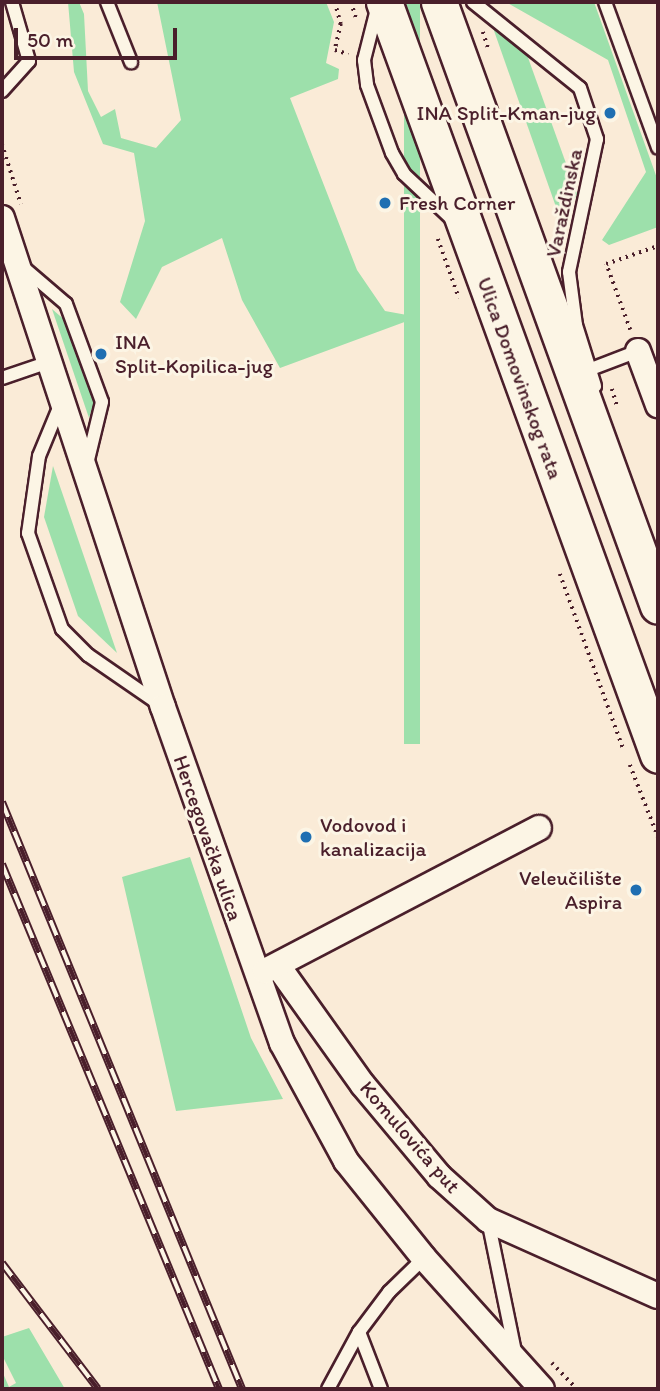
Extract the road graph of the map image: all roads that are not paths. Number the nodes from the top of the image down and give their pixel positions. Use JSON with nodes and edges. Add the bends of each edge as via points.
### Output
{"nodes":[{"id":1,"x":12,"y":2,"type":"edge"},
{"id":2,"x":107,"y":2,"type":"edge"},
{"id":3,"x":381,"y":2,"type":"edge"},
{"id":4,"x":439,"y":2,"type":"edge"},
{"id":5,"x":473,"y":2,"type":"edge"},
{"id":6,"x":605,"y":2,"type":"edge"},
{"id":7,"x":131,"y":62,"type":"dead end"},
{"id":8,"x":2,"y":91,"type":"edge"},
{"id":9,"x":658,"y":148,"type":"edge"},
{"id":10,"x":13,"y":217,"type":"edge"},
{"id":11,"x":15,"y":261,"type":"junction"},
{"id":12,"x":638,"y":351,"type":"joint"},
{"id":13,"x":50,"y":362,"type":"junction"},
{"id":14,"x":591,"y":369,"type":"junction"},
{"id":15,"x":2,"y":378,"type":"edge"},
{"id":16,"x":62,"y":400,"type":"junction"},
{"id":17,"x":658,"y":405,"type":"edge"},
{"id":18,"x":603,"y":463,"type":"junction"},
{"id":19,"x":86,"y":470,"type":"junction"},
{"id":20,"x":658,"y":606,"type":"edge"},
{"id":21,"x":163,"y":707,"type":"junction"},
{"id":22,"x":658,"y":755,"type":"edge"},
{"id":23,"x":539,"y":828,"type":"dead end"},
{"id":24,"x":278,"y":966,"type":"junction"},
{"id":25,"x":254,"y":974,"type":"junction"},
{"id":26,"x":488,"y":1220,"type":"junction"},
{"id":27,"x":424,"y":1258,"type":"junction"},
{"id":28,"x":658,"y":1296,"type":"edge"},
{"id":29,"x":359,"y":1332,"type":"junction"},
{"id":30,"x":516,"y":1359,"type":"junction"},
{"id":31,"x":328,"y":1389,"type":"edge"},
{"id":32,"x":381,"y":1389,"type":"edge"},
{"id":33,"x":542,"y":1389,"type":"edge"}],
"edges":[{"from":1,"to":8,"type":"lane","via":[[29,61]]},
{"from":2,"to":7,"type":"lane"},
{"from":3,"to":22,"type":"main road","name":"Ulica Domovinskog rata"},
{"from":4,"to":18,"type":"main road"},
{"from":5,"to":14,"type":"lane","name":"Varaždinska","via":[[580,88],[597,139],[569,272],[576,326]]},
{"from":6,"to":9,"type":"lane"},
{"from":10,"to":11,"type":"street","name":"Hercegovačka ulica"},
{"from":11,"to":13,"type":"street","name":"Hercegovačka ulica"},
{"from":11,"to":19,"type":"lane","via":[[66,304],[102,402]]},
{"from":12,"to":14,"type":"lane"},
{"from":12,"to":17,"type":"street"},
{"from":13,"to":15,"type":"lane"},
{"from":13,"to":16,"type":"street","name":"Hercegovačka ulica"},
{"from":14,"to":18,"type":"lane","name":"Varaždinska"},
{"from":16,"to":19,"type":"street","name":"Hercegovačka ulica"},
{"from":16,"to":21,"type":"lane","via":[[39,456],[28,533],[62,629],[88,655]]},
{"from":18,"to":20,"type":"main road"},
{"from":19,"to":21,"type":"street","name":"Hercegovačka ulica"},
{"from":21,"to":25,"type":"street","name":"Hercegovačka ulica"},
{"from":23,"to":24,"type":"street"},
{"from":24,"to":25,"type":"street"},
{"from":24,"to":26,"type":"street","name":"Komulovića put","via":[[363,1085],[439,1176]]},
{"from":25,"to":27,"type":"street","name":"Hercegovačka ulica","via":[[282,1043],[346,1161]]},
{"from":26,"to":28,"type":"street","name":"Komulovića put"},
{"from":26,"to":30,"type":"lane"},
{"from":27,"to":29,"type":"lane","via":[[389,1292]]},
{"from":27,"to":30,"type":"street","name":"Hercegovačka ulica"},
{"from":29,"to":31,"type":"lane"},
{"from":29,"to":32,"type":"lane"},
{"from":30,"to":33,"type":"street","name":"Hercegovačka ulica"}]}
